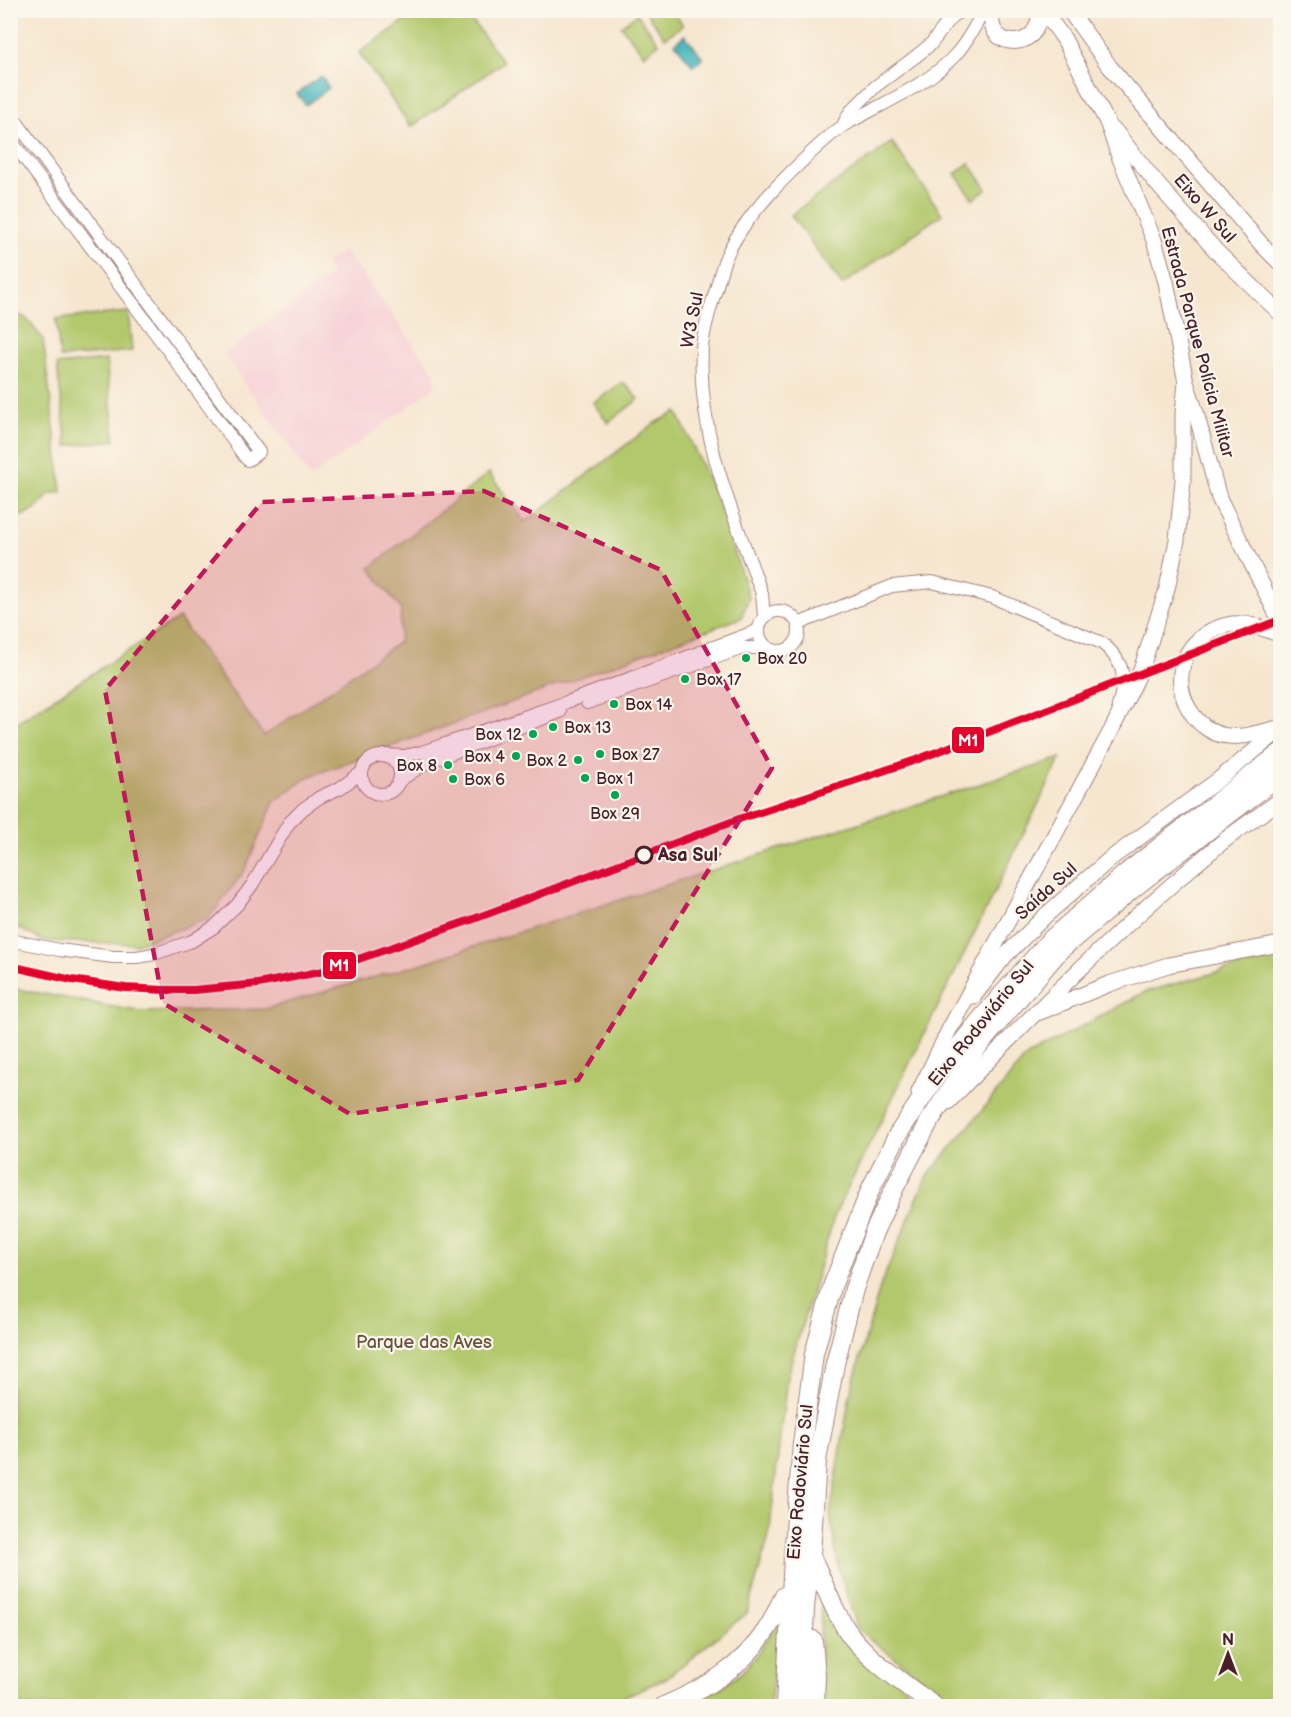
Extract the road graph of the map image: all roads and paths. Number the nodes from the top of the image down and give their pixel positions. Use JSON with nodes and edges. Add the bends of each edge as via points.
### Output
{"nodes":[{"id":1,"x":984,"y":10,"type":"edge"},
{"id":2,"x":991,"y":10,"type":"edge"},
{"id":3,"x":1042,"y":10,"type":"edge"},
{"id":4,"x":1069,"y":10,"type":"edge"},
{"id":5,"x":1078,"y":10,"type":"edge"},
{"id":6,"x":957,"y":11,"type":"edge"},
{"id":7,"x":1080,"y":28,"type":"junction"},
{"id":8,"x":11,"y":113,"type":"edge"},
{"id":9,"x":1107,"y":122,"type":"junction"},
{"id":10,"x":842,"y":127,"type":"junction"},
{"id":11,"x":10,"y":139,"type":"edge"},
{"id":12,"x":84,"y":213,"type":"junction"},
{"id":13,"x":73,"y":222,"type":"junction"},
{"id":14,"x":1280,"y":263,"type":"edge"},
{"id":15,"x":1281,"y":313,"type":"edge"},
{"id":16,"x":158,"y":314,"type":"junction"},
{"id":17,"x":148,"y":323,"type":"junction"},
{"id":18,"x":1190,"y":413,"type":"junction"},
{"id":19,"x":246,"y":434,"type":"junction"},
{"id":20,"x":233,"y":441,"type":"junction"},
{"id":21,"x":762,"y":594,"type":"junction"},
{"id":22,"x":779,"y":610,"type":"junction"},
{"id":23,"x":764,"y":616,"type":"junction"},
{"id":24,"x":1281,"y":621,"type":"edge"},
{"id":25,"x":798,"y":624,"type":"junction"},
{"id":26,"x":759,"y":630,"type":"junction"},
{"id":27,"x":1281,"y":635,"type":"edge"},
{"id":28,"x":769,"y":648,"type":"junction"},
{"id":29,"x":1281,"y":728,"type":"edge"},
{"id":30,"x":1111,"y":731,"type":"junction"},
{"id":31,"x":1281,"y":753,"type":"edge"},
{"id":32,"x":384,"y":755,"type":"junction"},
{"id":33,"x":361,"y":773,"type":"junction"},
{"id":34,"x":1281,"y":776,"type":"edge"},
{"id":35,"x":399,"y":781,"type":"junction"},
{"id":36,"x":340,"y":788,"type":"junction"},
{"id":37,"x":367,"y":788,"type":"junction"},
{"id":38,"x":1281,"y":801,"type":"edge"},
{"id":39,"x":10,"y":940,"type":"edge"},
{"id":40,"x":1281,"y":944,"type":"edge"},
{"id":41,"x":1032,"y":1015,"type":"junction"},
{"id":42,"x":950,"y":1028,"type":"junction"},
{"id":43,"x":929,"y":1122,"type":"junction"},
{"id":44,"x":898,"y":1134,"type":"junction"},
{"id":45,"x":802,"y":1556,"type":"junction"},
{"id":46,"x":784,"y":1596,"type":"junction"},
{"id":47,"x":805,"y":1607,"type":"junction"},
{"id":48,"x":664,"y":1707,"type":"edge"},
{"id":49,"x":775,"y":1707,"type":"edge"},
{"id":50,"x":785,"y":1707,"type":"edge"},
{"id":51,"x":801,"y":1707,"type":"edge"},
{"id":52,"x":815,"y":1707,"type":"edge"},
{"id":53,"x":934,"y":1707,"type":"edge"}],
"edges":[{"from":1,"to":10,"type":"street","name":"W3 Sul","via":[[962,46],[941,67]]},
{"from":2,"to":3,"type":"main road","via":[[996,33],[1012,42],[1032,34]]},
{"from":3,"to":9,"type":"main road","name":"Estrada Parque Polícia Militar","via":[[1064,39]]},
{"from":4,"to":7,"type":"main road"},
{"from":5,"to":7,"type":"main road"},
{"from":6,"to":10,"type":"street","name":"W3 Sul","via":[[930,44],[850,112]]},
{"from":7,"to":14,"type":"main road"},
{"from":8,"to":12,"type":"street"},
{"from":9,"to":15,"type":"main road","name":"Eixo W Sul","via":[[1217,252]]},
{"from":9,"to":18,"type":"main road","name":"Estrada Parque Polícia Militar","via":[[1157,250]]},
{"from":10,"to":21,"type":"street","name":"W3 Sul","via":[[791,172],[752,214],[725,258],[704,335],[703,385],[712,450]]},
{"from":11,"to":13,"type":"street"},
{"from":12,"to":13,"type":"street"},
{"from":12,"to":16,"type":"street"},
{"from":13,"to":17,"type":"street"},
{"from":16,"to":17,"type":"street"},
{"from":16,"to":19,"type":"street"},
{"from":17,"to":20,"type":"street"},
{"from":18,"to":24,"type":"main road","name":"Estrada Parque Polícia Militar","via":[[1219,498]]},
{"from":18,"to":30,"type":"main road","via":[[1178,540],[1167,589],[1141,670]]},
{"from":19,"to":20,"type":"street"},
{"from":19,"to":20,"type":"street","via":[[259,452],[248,460]]},
{"from":21,"to":22,"type":"street","name":"W3 Sul"},
{"from":21,"to":23,"type":"street","name":"W3 Sul"},
{"from":22,"to":23,"type":"street"},
{"from":22,"to":25,"type":"street","via":[[791,614]]},
{"from":23,"to":26,"type":"street"},
{"from":25,"to":28,"type":"street","via":[[798,637],[790,648]]},
{"from":25,"to":30,"type":"street","via":[[892,586],[932,582],[992,597],[1102,642],[1113,652],[1124,685]]},
{"from":26,"to":28,"type":"street"},
{"from":26,"to":32,"type":"street","via":[[422,752]]},
{"from":27,"to":29,"type":"main road","via":[[1248,624],[1217,629],[1195,643],[1183,661],[1180,676],[1188,708],[1200,724],[1219,735]]},
{"from":28,"to":35,"type":"street","via":[[743,648],[569,709],[426,763]]},
{"from":29,"to":42,"type":"main road","name":"Saída Sul","via":[[1110,859],[1046,915],[1004,957]]},
{"from":30,"to":42,"type":"main road"},
{"from":31,"to":44,"type":"highway","name":"Eixo Rodoviário Sul","via":[[1126,873],[1049,941],[944,1065]]},
{"from":32,"to":33,"type":"street","via":[[369,759]]},
{"from":32,"to":35,"type":"street","via":[[398,765]]},
{"from":33,"to":36,"type":"street"},
{"from":33,"to":37,"type":"street"},
{"from":34,"to":43,"type":"highway","name":"Eixo Rodoviário Sul","via":[[1136,886],[1060,950],[976,1049]]},
{"from":35,"to":37,"type":"street","via":[[381,794]]},
{"from":36,"to":37,"type":"street"},
{"from":36,"to":39,"type":"street","via":[[320,796],[289,823],[237,905],[192,941],[154,954],[112,957]]},
{"from":38,"to":41,"type":"main road","via":[[1166,890]]},
{"from":40,"to":41,"type":"main road","via":[[1168,965]]},
{"from":41,"to":43,"type":"main road"},
{"from":42,"to":44,"type":"main road","name":"Saída Sul"},
{"from":43,"to":45,"type":"highway","name":"Eixo Rodoviário Sul","via":[[874,1232],[854,1289],[835,1364]]},
{"from":44,"to":45,"type":"highway","name":"Eixo Rodoviário Sul","via":[[871,1188],[833,1284],[814,1354],[802,1444]]},
{"from":45,"to":46,"type":"highway"},
{"from":45,"to":47,"type":"highway","name":"Eixo Rodoviário Sul"},
{"from":45,"to":50,"type":"highway","name":"Eixo Rodoviário Sul"},
{"from":45,"to":53,"type":"highway","via":[[855,1641]]},
{"from":46,"to":48,"type":"highway","via":[[767,1630],[727,1673]]},
{"from":46,"to":49,"type":"highway"},
{"from":47,"to":51,"type":"highway","name":"Eixo Rodoviário Sul"},
{"from":47,"to":52,"type":"highway","via":[[814,1646]]}]}
